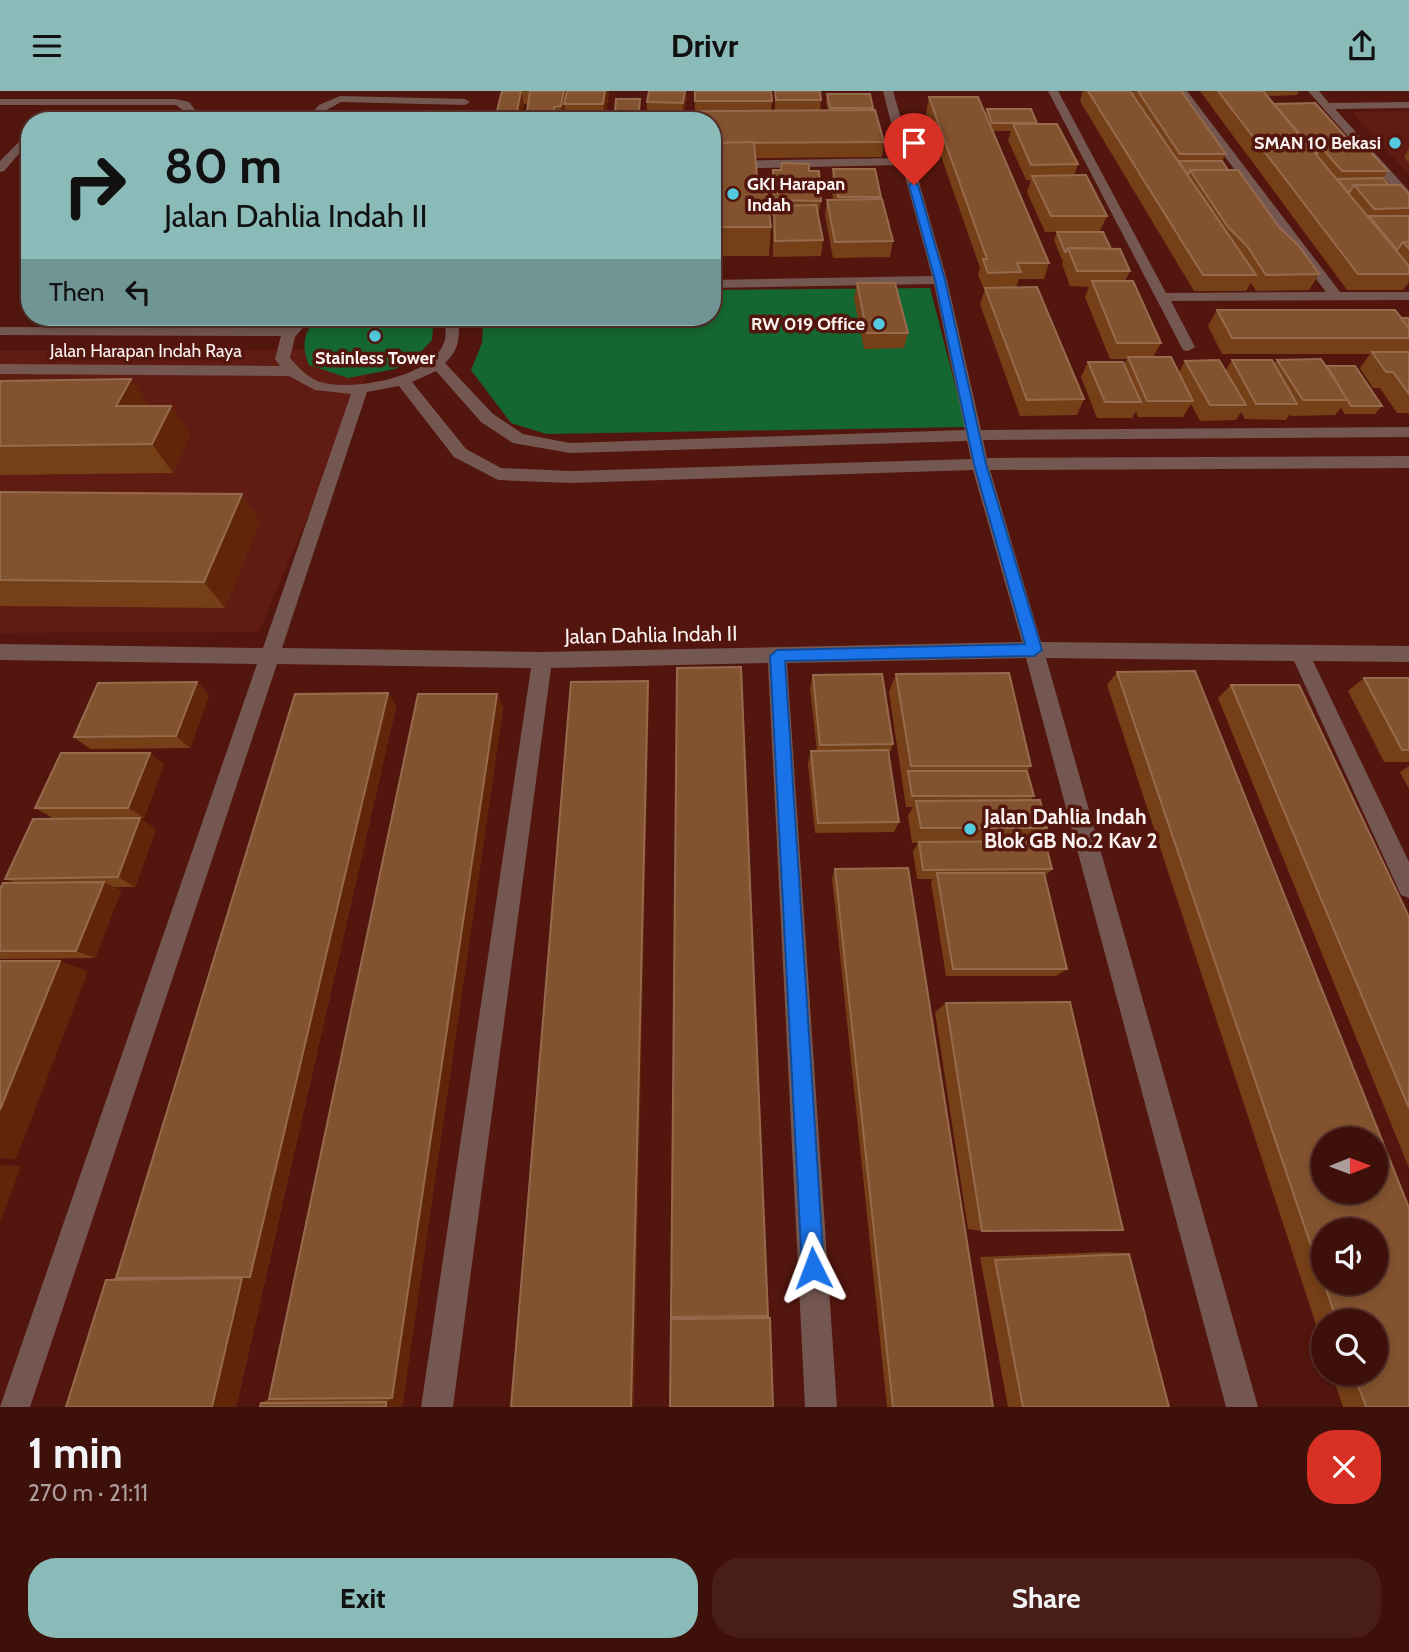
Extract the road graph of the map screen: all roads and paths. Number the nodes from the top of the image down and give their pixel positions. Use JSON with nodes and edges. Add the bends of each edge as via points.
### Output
{"nodes":[{"id":1,"x":68,"y":91,"type":"edge"},
{"id":2,"x":888,"y":91,"type":"edge"},
{"id":3,"x":1053,"y":91,"type":"edge"},
{"id":4,"x":1181,"y":91,"type":"edge"},
{"id":5,"x":1312,"y":91,"type":"edge"},
{"id":6,"x":60,"y":101,"type":"junction"},
{"id":7,"x":465,"y":101,"type":"edge"},
{"id":8,"x":0,"y":102,"type":"edge"},
{"id":9,"x":1409,"y":105,"type":"edge"},
{"id":10,"x":1325,"y":106,"type":"junction"},
{"id":11,"x":51,"y":111,"type":"dead end"},
{"id":12,"x":189,"y":112,"type":"edge"},
{"id":13,"x":315,"y":112,"type":"edge"},
{"id":14,"x":21,"y":144,"type":"edge"},
{"id":15,"x":907,"y":161,"type":"junction"},
{"id":16,"x":721,"y":165,"type":"edge"},
{"id":17,"x":0,"y":167,"type":"edge"},
{"id":18,"x":1409,"y":198,"type":"edge"},
{"id":19,"x":940,"y":280,"type":"junction"},
{"id":20,"x":721,"y":283,"type":"edge"},
{"id":21,"x":1409,"y":296,"type":"edge"},
{"id":22,"x":1162,"y":297,"type":"junction"},
{"id":23,"x":1337,"y":297,"type":"junction"},
{"id":24,"x":297,"y":326,"type":"edge"},
{"id":25,"x":454,"y":326,"type":"edge"},
{"id":26,"x":0,"y":331,"type":"edge"},
{"id":27,"x":292,"y":332,"type":"junction"},
{"id":28,"x":1188,"y":347,"type":"dead end"},
{"id":29,"x":436,"y":362,"type":"junction"},
{"id":30,"x":0,"y":369,"type":"edge"},
{"id":31,"x":292,"y":371,"type":"junction"},
{"id":32,"x":403,"y":381,"type":"junction"},
{"id":33,"x":360,"y":390,"type":"junction"},
{"id":34,"x":1409,"y":432,"type":"edge"},
{"id":35,"x":974,"y":435,"type":"junction"},
{"id":36,"x":1409,"y":461,"type":"edge"},
{"id":37,"x":980,"y":464,"type":"junction"},
{"id":38,"x":1034,"y":650,"type":"junction"},
{"id":39,"x":0,"y":652,"type":"edge"},
{"id":40,"x":1300,"y":653,"type":"junction"},
{"id":41,"x":1409,"y":654,"type":"edge"},
{"id":42,"x":777,"y":656,"type":"junction"},
{"id":43,"x":268,"y":658,"type":"junction"},
{"id":44,"x":542,"y":660,"type":"junction"},
{"id":45,"x":1409,"y":887,"type":"edge"},
{"id":46,"x":14,"y":1407,"type":"edge"},
{"id":47,"x":437,"y":1407,"type":"edge"},
{"id":48,"x":821,"y":1407,"type":"edge"},
{"id":49,"x":1242,"y":1407,"type":"edge"}],
"edges":[{"from":1,"to":6,"type":"street"},
{"from":2,"to":15,"type":"street"},
{"from":3,"to":22,"type":"street"},
{"from":4,"to":23,"type":"street"},
{"from":5,"to":10,"type":"street"},
{"from":6,"to":8,"type":"street"},
{"from":6,"to":11,"type":"street"},
{"from":6,"to":12,"type":"street","via":[[176,102],[185,104]]},
{"from":7,"to":13,"type":"street","via":[[340,99]]},
{"from":9,"to":10,"type":"street"},
{"from":10,"to":18,"type":"street"},
{"from":14,"to":17,"type":"street"},
{"from":15,"to":16,"type":"street"},
{"from":15,"to":19,"type":"street"},
{"from":19,"to":20,"type":"street"},
{"from":19,"to":35,"type":"street"},
{"from":21,"to":23,"type":"street"},
{"from":22,"to":23,"type":"street"},
{"from":22,"to":28,"type":"street"},
{"from":24,"to":27,"type":"street"},
{"from":25,"to":29,"type":"street","via":[[453,338]]},
{"from":26,"to":27,"type":"street","name":"Jalan Harapan Indah Raya"},
{"from":27,"to":31,"type":"street","via":[[282,359]]},
{"from":29,"to":32,"type":"street"},
{"from":29,"to":35,"type":"street","via":[[487,418],[519,439],[570,448]]},
{"from":30,"to":31,"type":"street","name":"Jalan Harapan Indah Raya"},
{"from":31,"to":33,"type":"street","via":[[320,386]]},
{"from":32,"to":33,"type":"street"},
{"from":32,"to":37,"type":"street","via":[[460,453],[498,474],[571,477]]},
{"from":33,"to":43,"type":"street"},
{"from":34,"to":35,"type":"street"},
{"from":35,"to":37,"type":"street"},
{"from":36,"to":37,"type":"street"},
{"from":37,"to":38,"type":"street"},
{"from":38,"to":40,"type":"street","name":"Jalan Dahlia Indah II"},
{"from":38,"to":42,"type":"street","name":"Jalan Dahlia Indah II"},
{"from":38,"to":49,"type":"street"},
{"from":39,"to":43,"type":"street","name":"Jalan Dahlia Indah II"},
{"from":40,"to":41,"type":"street","name":"Jalan Dahlia Indah II"},
{"from":40,"to":45,"type":"street"},
{"from":42,"to":44,"type":"street","name":"Jalan Dahlia Indah II"},
{"from":42,"to":48,"type":"street"},
{"from":43,"to":44,"type":"street","name":"Jalan Dahlia Indah II"},
{"from":43,"to":46,"type":"street"},
{"from":44,"to":47,"type":"street"}]}
